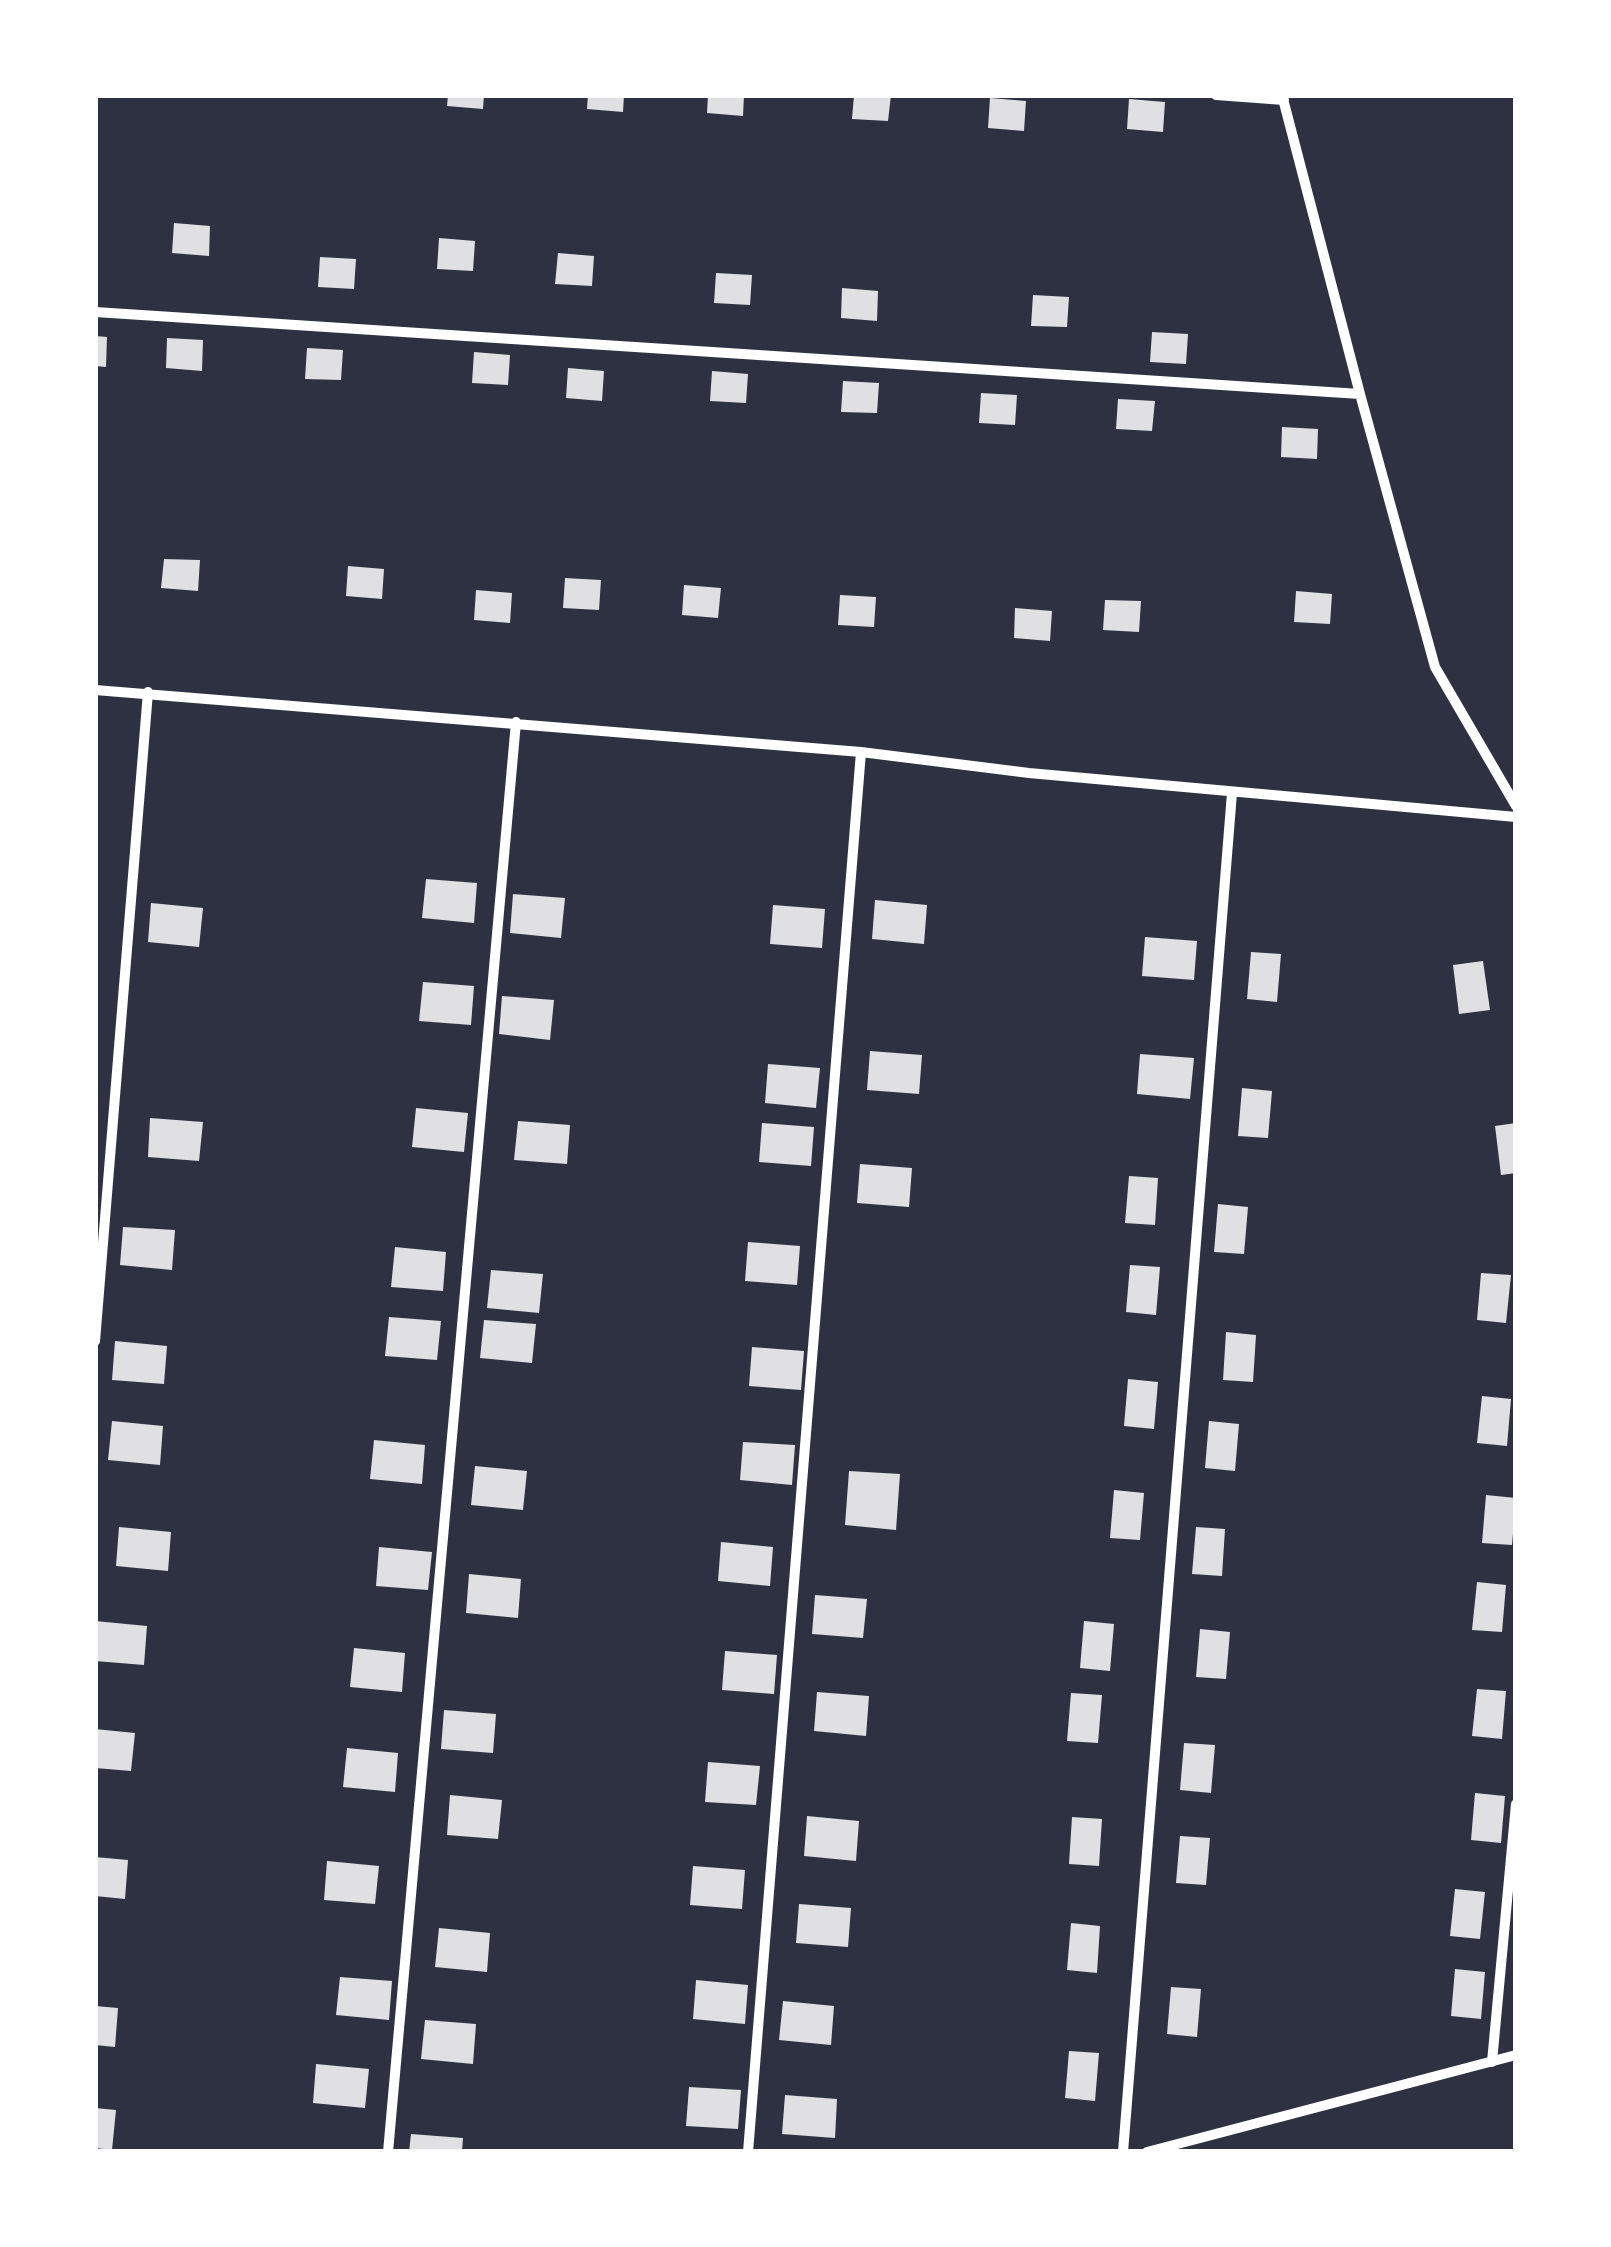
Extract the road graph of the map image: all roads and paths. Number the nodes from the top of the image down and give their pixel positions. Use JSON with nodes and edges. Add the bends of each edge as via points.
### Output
{"nodes":[{"id":1,"x":1216,"y":95,"type":"edge"},
{"id":2,"x":1283,"y":98,"type":"edge"},
{"id":3,"x":95,"y":312,"type":"edge"},
{"id":4,"x":1360,"y":394,"type":"junction"},
{"id":5,"x":95,"y":690,"type":"edge"},
{"id":6,"x":148,"y":692,"type":"junction"},
{"id":7,"x":516,"y":722,"type":"junction"},
{"id":8,"x":861,"y":752,"type":"junction"},
{"id":9,"x":1232,"y":793,"type":"junction"},
{"id":10,"x":1516,"y":806,"type":"edge"},
{"id":11,"x":1516,"y":817,"type":"edge"},
{"id":12,"x":95,"y":1341,"type":"edge"},
{"id":13,"x":1516,"y":1804,"type":"edge"},
{"id":14,"x":1516,"y":2056,"type":"edge"},
{"id":15,"x":1492,"y":2062,"type":"junction"},
{"id":16,"x":388,"y":2152,"type":"edge"},
{"id":17,"x":748,"y":2152,"type":"edge"},
{"id":18,"x":1123,"y":2152,"type":"edge"},
{"id":19,"x":1147,"y":2152,"type":"edge"}],
"edges":[{"from":1,"to":2,"type":"street"},
{"from":2,"to":4,"type":"street"},
{"from":3,"to":4,"type":"street"},
{"from":4,"to":10,"type":"street","via":[[1435,667]]},
{"from":5,"to":6,"type":"street"},
{"from":6,"to":7,"type":"street"},
{"from":6,"to":12,"type":"street"},
{"from":7,"to":8,"type":"street"},
{"from":7,"to":16,"type":"street"},
{"from":8,"to":9,"type":"street"},
{"from":8,"to":17,"type":"street"},
{"from":9,"to":11,"type":"street"},
{"from":9,"to":18,"type":"street"},
{"from":13,"to":15,"type":"street"},
{"from":14,"to":15,"type":"street"},
{"from":15,"to":19,"type":"street"}]}
